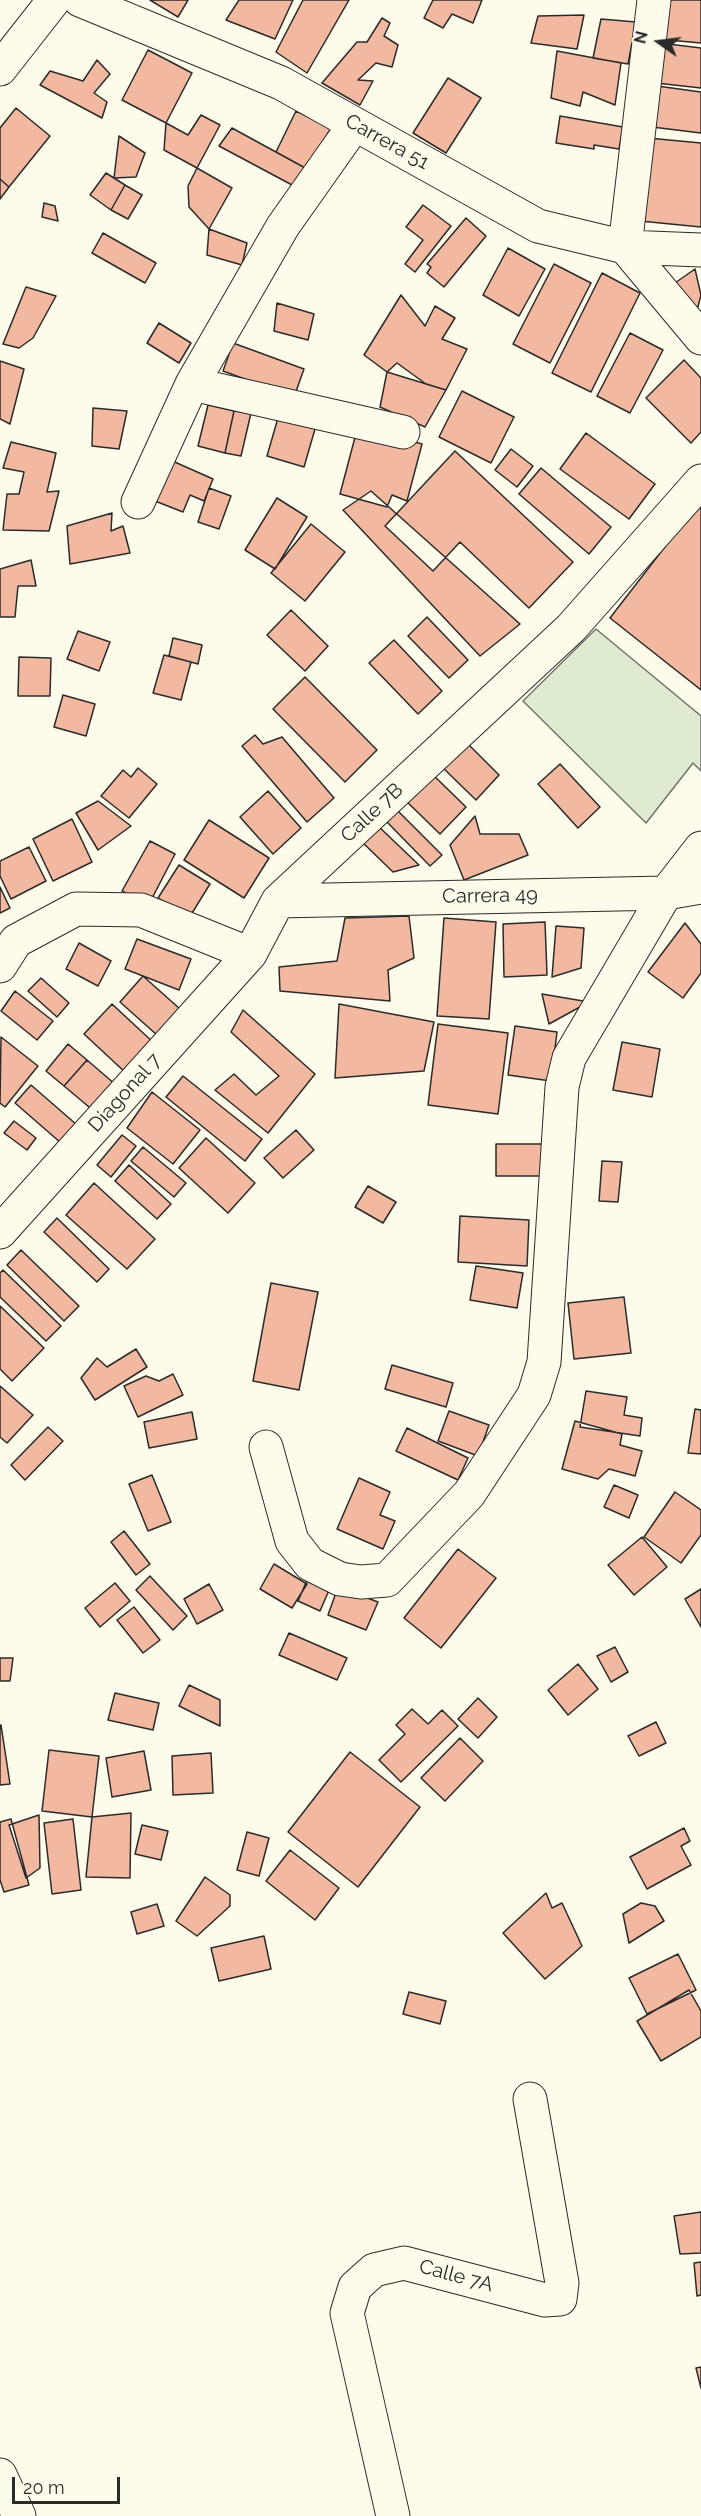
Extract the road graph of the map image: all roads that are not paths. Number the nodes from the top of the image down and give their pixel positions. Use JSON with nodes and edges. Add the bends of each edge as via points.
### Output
{"nodes":[{"id":1,"x":54,"y":0,"type":"edge"},
{"id":2,"x":80,"y":0,"type":"edge"},
{"id":3,"x":654,"y":0,"type":"edge"},
{"id":4,"x":0,"y":69,"type":"edge"},
{"id":5,"x":355,"y":124,"type":"junction"},
{"id":6,"x":625,"y":247,"type":"junction"},
{"id":7,"x":701,"y":250,"type":"edge"},
{"id":8,"x":701,"y":338,"type":"edge"},
{"id":9,"x":192,"y":384,"type":"junction"},
{"id":10,"x":403,"y":432,"type":"dead end"},
{"id":11,"x":701,"y":481,"type":"edge"},
{"id":12,"x":138,"y":502,"type":"dead end"},
{"id":13,"x":701,"y":849,"type":"edge"},
{"id":14,"x":701,"y":887,"type":"edge"},
{"id":15,"x":666,"y":892,"type":"junction"},
{"id":16,"x":278,"y":901,"type":"junction"},
{"id":17,"x":250,"y":954,"type":"junction"},
{"id":18,"x":0,"y":966,"type":"edge"},
{"id":19,"x":0,"y":1232,"type":"edge"},
{"id":20,"x":266,"y":1447,"type":"dead end"},
{"id":21,"x":530,"y":2099,"type":"dead end"},
{"id":22,"x":0,"y":2475,"type":"edge"},
{"id":23,"x":19,"y":2516,"type":"edge"},
{"id":24,"x":393,"y":2516,"type":"edge"}],
"edges":[{"from":1,"to":4,"type":"street"},
{"from":2,"to":5,"type":"street","name":"Carrera 51","via":[[281,83]]},
{"from":3,"to":6,"type":"street"},
{"from":5,"to":6,"type":"street","name":"Carrera 51","via":[[538,226]]},
{"from":5,"to":9,"type":"street","via":[[283,226]]},
{"from":6,"to":7,"type":"street","name":"Carrera 51"},
{"from":6,"to":8,"type":"street"},
{"from":9,"to":10,"type":"street"},
{"from":9,"to":12,"type":"street"},
{"from":11,"to":16,"type":"street","name":"Calle 7B","via":[[571,628]]},
{"from":13,"to":15,"type":"street"},
{"from":14,"to":15,"type":"street","name":"Carrera 49"},
{"from":15,"to":16,"type":"street","name":"Carrera 49"},
{"from":15,"to":20,"type":"street","via":[[569,1058],[562,1088],[544,1362],[534,1395],[469,1494],[387,1580],[340,1580],[310,1564],[292,1541]]},
{"from":16,"to":17,"type":"street","name":"Calle 7B"},
{"from":17,"to":18,"type":"street","via":[[141,910],[76,909],[16,941]]},
{"from":17,"to":19,"type":"street","name":"Diagonal 7"},
{"from":21,"to":24,"type":"street","name":"Calle 7A","via":[[562,2283],[560,2299],[545,2300],[404,2263],[374,2270],[355,2287],[347,2313]]},
{"from":22,"to":23,"type":"street"}]}
